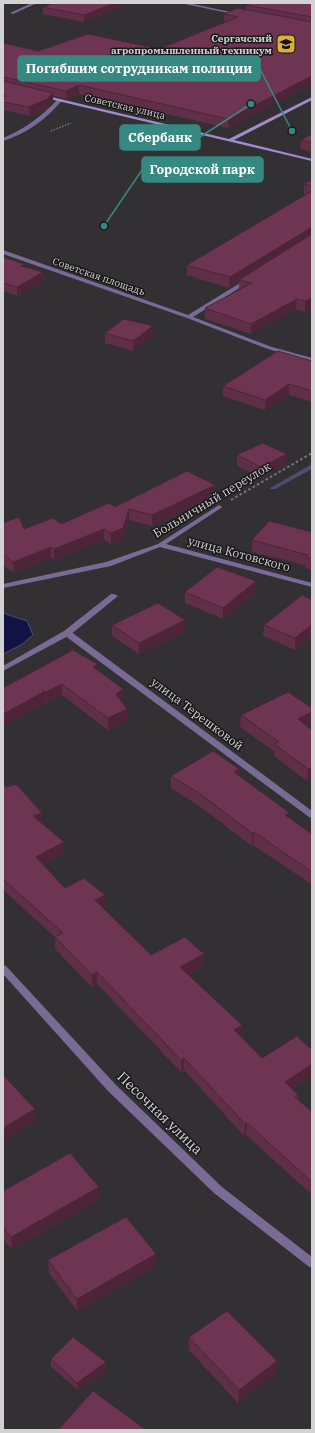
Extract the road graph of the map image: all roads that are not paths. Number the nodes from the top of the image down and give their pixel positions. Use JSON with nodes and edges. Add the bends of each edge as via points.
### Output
{"nodes":[{"id":1,"x":35,"y":3,"type":"edge"},
{"id":2,"x":182,"y":3,"type":"edge"},
{"id":3,"x":12,"y":13,"type":"dead end"},
{"id":4,"x":243,"y":15,"type":"edge"},
{"id":5,"x":39,"y":95,"type":"edge"},
{"id":6,"x":312,"y":98,"type":"edge"},
{"id":7,"x":60,"y":100,"type":"junction"},
{"id":8,"x":3,"y":140,"type":"edge"},
{"id":9,"x":230,"y":140,"type":"junction"},
{"id":10,"x":312,"y":160,"type":"edge"},
{"id":11,"x":3,"y":252,"type":"edge"},
{"id":12,"x":254,"y":276,"type":"edge"},
{"id":13,"x":189,"y":317,"type":"junction"},
{"id":14,"x":312,"y":360,"type":"edge"},
{"id":15,"x":219,"y":507,"type":"road end"},
{"id":16,"x":160,"y":545,"type":"junction"},
{"id":17,"x":312,"y":585,"type":"edge"},
{"id":18,"x":3,"y":586,"type":"edge"},
{"id":19,"x":114,"y":596,"type":"dead end"},
{"id":20,"x":67,"y":633,"type":"junction"},
{"id":21,"x":3,"y":669,"type":"edge"},
{"id":22,"x":312,"y":815,"type":"edge"},
{"id":23,"x":3,"y":968,"type":"edge"},
{"id":24,"x":312,"y":1263,"type":"edge"}],
"edges":[{"from":1,"to":3,"type":"street"},
{"from":2,"to":4,"type":"street"},
{"from":5,"to":7,"type":"main road","name":"Советская улица"},
{"from":6,"to":9,"type":"main road"},
{"from":7,"to":8,"type":"street","via":[[43,118]]},
{"from":7,"to":9,"type":"main road","name":"Советская улица"},
{"from":9,"to":10,"type":"main road","name":"Советская улица"},
{"from":11,"to":13,"type":"street","name":"Советская площадь"},
{"from":12,"to":13,"type":"street"},
{"from":13,"to":14,"type":"street","name":"Советская площадь","via":[[270,348]]},
{"from":15,"to":16,"type":"street","name":"Больничный переулок"},
{"from":16,"to":17,"type":"street","name":"улица Котовского"},
{"from":16,"to":18,"type":"street","name":"Больничный переулок","via":[[108,564]]},
{"from":19,"to":20,"type":"street"},
{"from":20,"to":21,"type":"street"},
{"from":20,"to":22,"type":"street","name":"улица Терешковой"},
{"from":23,"to":24,"type":"street","name":"Песочная улица","via":[[112,1088],[218,1190]]}]}
